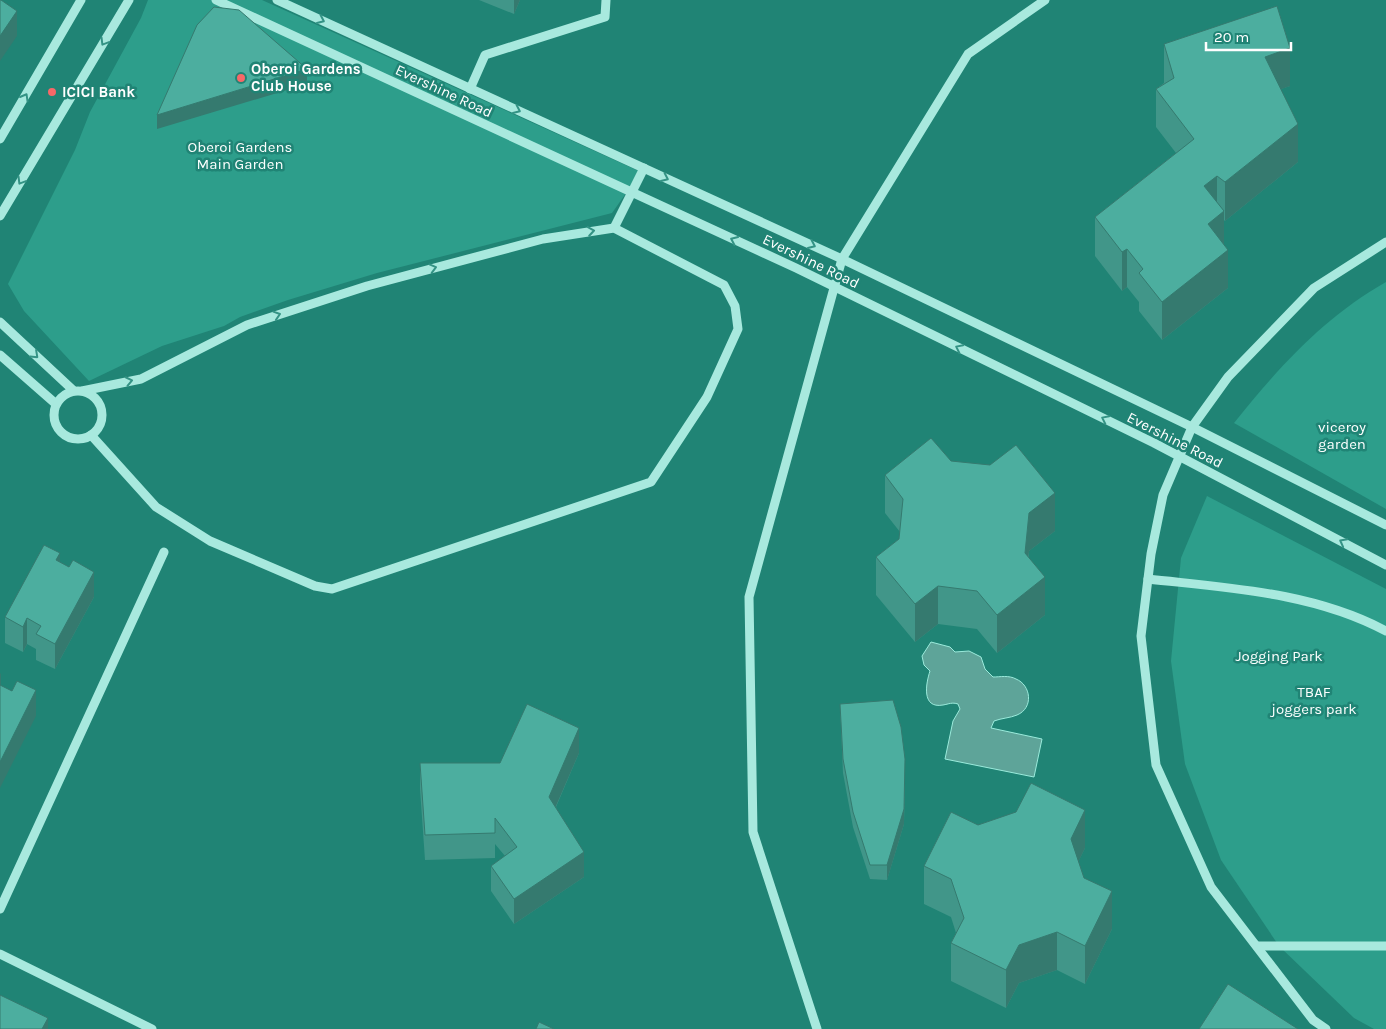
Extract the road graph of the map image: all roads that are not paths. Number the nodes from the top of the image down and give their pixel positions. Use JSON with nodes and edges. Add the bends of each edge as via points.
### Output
{"nodes":[{"id":1,"x":81,"y":0,"type":"edge"},
{"id":2,"x":130,"y":0,"type":"edge"},
{"id":3,"x":216,"y":0,"type":"edge"},
{"id":4,"x":277,"y":0,"type":"edge"},
{"id":5,"x":606,"y":0,"type":"edge"},
{"id":6,"x":1045,"y":0,"type":"edge"},
{"id":7,"x":470,"y":89,"type":"junction"},
{"id":8,"x":0,"y":140,"type":"edge"},
{"id":9,"x":644,"y":168,"type":"junction"},
{"id":10,"x":632,"y":193,"type":"junction"},
{"id":11,"x":0,"y":216,"type":"edge"},
{"id":12,"x":614,"y":228,"type":"junction"},
{"id":13,"x":1386,"y":242,"type":"edge"},
{"id":14,"x":842,"y":259,"type":"junction"},
{"id":15,"x":833,"y":287,"type":"junction"},
{"id":16,"x":0,"y":322,"type":"edge"},
{"id":17,"x":0,"y":355,"type":"edge"},
{"id":18,"x":78,"y":391,"type":"junction"},
{"id":19,"x":56,"y":404,"type":"junction"},
{"id":20,"x":1192,"y":427,"type":"junction"},
{"id":21,"x":91,"y":434,"type":"junction"},
{"id":22,"x":1179,"y":456,"type":"junction"},
{"id":23,"x":1386,"y":525,"type":"edge"},
{"id":24,"x":164,"y":552,"type":"dead end"},
{"id":25,"x":1386,"y":565,"type":"edge"},
{"id":26,"x":1148,"y":579,"type":"junction"},
{"id":27,"x":1386,"y":631,"type":"edge"},
{"id":28,"x":0,"y":909,"type":"edge"},
{"id":29,"x":1257,"y":946,"type":"junction"},
{"id":30,"x":1386,"y":946,"type":"edge"},
{"id":31,"x":0,"y":954,"type":"edge"},
{"id":32,"x":152,"y":1029,"type":"edge"},
{"id":33,"x":817,"y":1029,"type":"edge"},
{"id":34,"x":1326,"y":1029,"type":"edge"}],
"edges":[{"from":8,"to":1,"type":"street","one_way":true},
{"from":2,"to":11,"type":"street","one_way":true},
{"from":3,"to":10,"type":"street","name":"Evershine Road"},
{"from":4,"to":7,"type":"street","name":"Evershine Road","one_way":true},
{"from":5,"to":7,"type":"street","via":[[605,17],[485,55]]},
{"from":6,"to":14,"type":"street","via":[[968,54]]},
{"from":7,"to":9,"type":"street","name":"Evershine Road","one_way":true},
{"from":9,"to":10,"type":"street"},
{"from":9,"to":14,"type":"street","name":"Evershine Road","one_way":true},
{"from":10,"to":12,"type":"street"},
{"from":15,"to":10,"type":"street","name":"Evershine Road","one_way":true},
{"from":18,"to":12,"type":"street","one_way":true,"via":[[141,379],[247,325],[367,286],[543,239]]},
{"from":12,"to":21,"type":"street","via":[[724,285],[735,306],[738,329],[708,396],[651,482],[332,589],[315,586],[210,541],[156,507]]},
{"from":13,"to":20,"type":"street","via":[[1314,288],[1228,377]]},
{"from":14,"to":15,"type":"street"},
{"from":14,"to":20,"type":"street","name":"Evershine Road"},
{"from":22,"to":15,"type":"street","name":"Evershine Road","one_way":true},
{"from":15,"to":33,"type":"street","via":[[749,597],[753,832]]},
{"from":16,"to":18,"type":"street","one_way":true},
{"from":17,"to":19,"type":"street"},
{"from":18,"to":19,"type":"street","via":[[60,398]]},
{"from":18,"to":21,"type":"street","via":[[95,399],[102,413],[101,422]]},
{"from":19,"to":21,"type":"street","via":[[54,419],[61,432],[75,439]]},
{"from":20,"to":22,"type":"street"},
{"from":20,"to":23,"type":"street","name":"Evershine Road"},
{"from":25,"to":22,"type":"street","name":"Evershine Road","one_way":true},
{"from":22,"to":26,"type":"street","via":[[1163,496]]},
{"from":24,"to":28,"type":"street"},
{"from":26,"to":27,"type":"street","via":[[1275,593],[1367,620]]},
{"from":26,"to":29,"type":"street","via":[[1141,636],[1156,765],[1211,886]]},
{"from":29,"to":30,"type":"street"},
{"from":29,"to":34,"type":"street","via":[[1313,1020]]},
{"from":31,"to":32,"type":"street"}]}
